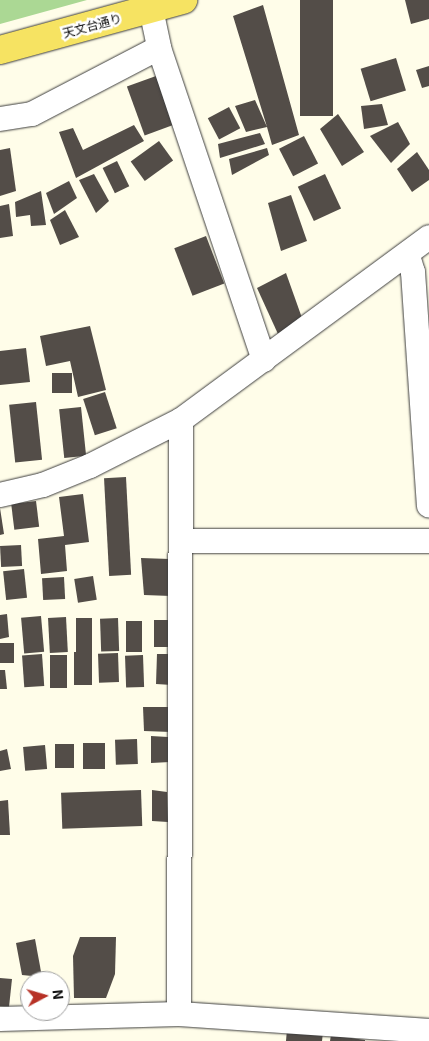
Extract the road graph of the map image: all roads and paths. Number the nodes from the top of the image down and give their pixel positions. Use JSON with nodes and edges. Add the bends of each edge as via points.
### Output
{"nodes":[{"id":1,"x":183,"y":0,"type":"edge"},
{"id":2,"x":152,"y":8,"type":"junction"},
{"id":3,"x":159,"y":48,"type":"junction"},
{"id":4,"x":0,"y":50,"type":"edge"},
{"id":5,"x":0,"y":119,"type":"edge"},
{"id":6,"x":429,"y":237,"type":"edge"},
{"id":7,"x":408,"y":256,"type":"junction"},
{"id":8,"x":264,"y":360,"type":"junction"},
{"id":9,"x":181,"y":420,"type":"junction"},
{"id":10,"x":0,"y":496,"type":"edge"},
{"id":11,"x":429,"y":505,"type":"edge"},
{"id":12,"x":184,"y":541,"type":"junction"},
{"id":13,"x":429,"y":541,"type":"edge"},
{"id":14,"x":179,"y":1014,"type":"junction"},
{"id":15,"x":0,"y":1019,"type":"edge"},
{"id":16,"x":429,"y":1031,"type":"edge"},
{"id":17,"x":379,"y":1036,"type":"edge"}],
"edges":[{"from":1,"to":2,"type":"main road","name":"天文台通り"},
{"from":2,"to":3,"type":"street"},
{"from":2,"to":4,"type":"main road","name":"天文台通り"},
{"from":3,"to":5,"type":"street","via":[[32,114]]},
{"from":3,"to":8,"type":"street"},
{"from":6,"to":7,"type":"street"},
{"from":7,"to":8,"type":"street"},
{"from":7,"to":11,"type":"street","via":[[413,272]]},
{"from":8,"to":9,"type":"street"},
{"from":9,"to":10,"type":"street","via":[[108,459],[44,485]]},
{"from":9,"to":12,"type":"street"},
{"from":12,"to":13,"type":"street"},
{"from":12,"to":14,"type":"street"},
{"from":14,"to":15,"type":"street"},
{"from":14,"to":17,"type":"street"},
{"from":16,"to":17,"type":"street"}]}
